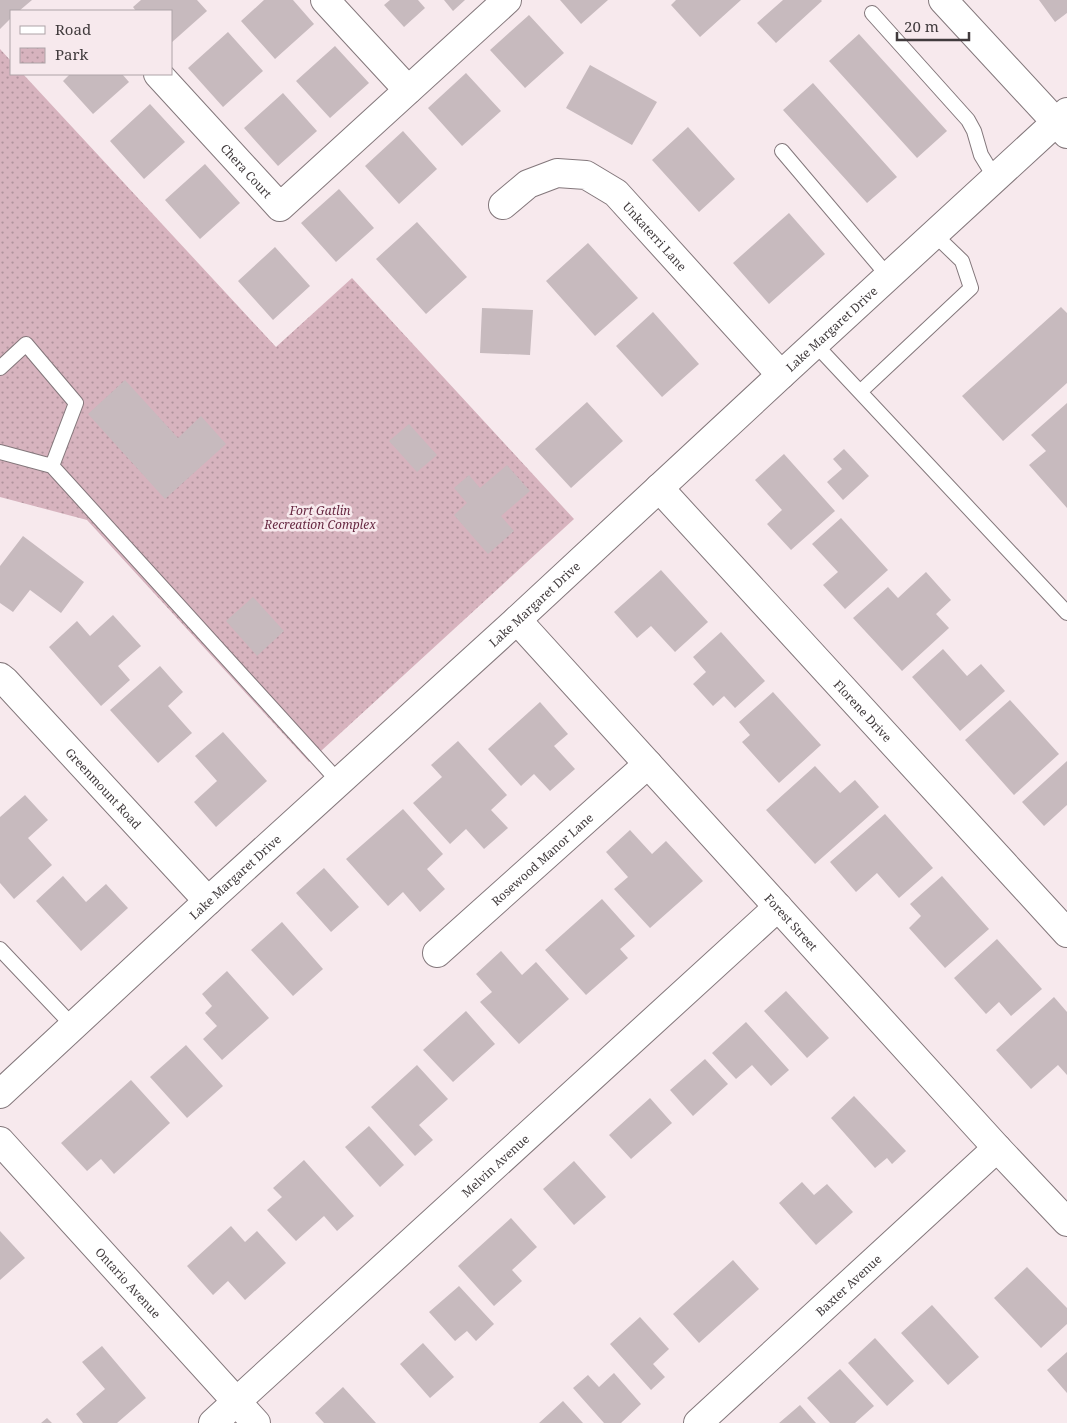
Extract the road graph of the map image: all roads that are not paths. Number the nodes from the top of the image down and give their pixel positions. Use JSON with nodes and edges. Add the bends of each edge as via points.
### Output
{"nodes":[{"id":1,"x":325,"y":0,"type":"edge"},
{"id":2,"x":507,"y":0,"type":"edge"},
{"id":3,"x":943,"y":0,"type":"edge"},
{"id":4,"x":872,"y":14,"type":"dead end"},
{"id":5,"x":159,"y":75,"type":"edge"},
{"id":6,"x":408,"y":90,"type":"junction"},
{"id":7,"x":1063,"y":123,"type":"edge"},
{"id":8,"x":782,"y":151,"type":"dead end"},
{"id":9,"x":996,"y":178,"type":"junction"},
{"id":10,"x":503,"y":205,"type":"dead end"},
{"id":11,"x":934,"y":234,"type":"junction"},
{"id":12,"x":888,"y":276,"type":"junction"},
{"id":13,"x":815,"y":344,"type":"junction"},
{"id":14,"x":0,"y":368,"type":"edge"},
{"id":15,"x":781,"y":374,"type":"junction"},
{"id":16,"x":860,"y":392,"type":"junction"},
{"id":17,"x":0,"y":452,"type":"edge"},
{"id":18,"x":52,"y":466,"type":"junction"},
{"id":19,"x":659,"y":488,"type":"junction"},
{"id":20,"x":1067,"y":613,"type":"edge"},
{"id":21,"x":516,"y":620,"type":"junction"},
{"id":22,"x":0,"y":677,"type":"edge"},
{"id":23,"x":648,"y":764,"type":"junction"},
{"id":24,"x":339,"y":782,"type":"junction"},
{"id":25,"x":208,"y":901,"type":"junction"},
{"id":26,"x":778,"y":907,"type":"junction"},
{"id":27,"x":1067,"y":934,"type":"edge"},
{"id":28,"x":0,"y":949,"type":"edge"},
{"id":29,"x":437,"y":953,"type":"dead end"},
{"id":30,"x":73,"y":1026,"type":"junction"},
{"id":31,"x":0,"y":1094,"type":"edge"},
{"id":32,"x":0,"y":1141,"type":"edge"},
{"id":33,"x":997,"y":1148,"type":"junction"},
{"id":34,"x":1067,"y":1222,"type":"edge"},
{"id":35,"x":237,"y":1402,"type":"junction"},
{"id":36,"x":214,"y":1423,"type":"edge"},
{"id":37,"x":256,"y":1423,"type":"edge"},
{"id":38,"x":698,"y":1423,"type":"edge"}],
"edges":[{"from":1,"to":6,"type":"street"},
{"from":2,"to":6,"type":"street","name":"Chera Court"},
{"from":3,"to":7,"type":"street"},
{"from":4,"to":9,"type":"lane","via":[[968,120],[981,155]]},
{"from":5,"to":6,"type":"street","name":"Chera Court","via":[[280,207]]},
{"from":7,"to":9,"type":"street","name":"Lake Margaret Drive"},
{"from":8,"to":12,"type":"lane"},
{"from":9,"to":11,"type":"street","name":"Lake Margaret Drive"},
{"from":10,"to":15,"type":"street","name":"Unkaterri Lane","via":[[528,184],[557,173],[586,175],[616,193]]},
{"from":11,"to":12,"type":"street","name":"Lake Margaret Drive"},
{"from":11,"to":16,"type":"lane","via":[[962,261],[972,288]]},
{"from":12,"to":13,"type":"street","name":"Lake Margaret Drive"},
{"from":13,"to":15,"type":"street","name":"Lake Margaret Drive"},
{"from":13,"to":16,"type":"lane"},
{"from":14,"to":18,"type":"lane","via":[[26,344],[76,403]]},
{"from":15,"to":19,"type":"street","name":"Lake Margaret Drive"},
{"from":16,"to":20,"type":"lane"},
{"from":17,"to":18,"type":"lane"},
{"from":18,"to":24,"type":"lane"},
{"from":19,"to":21,"type":"street","name":"Lake Margaret Drive"},
{"from":19,"to":27,"type":"street","name":"Florene Drive"},
{"from":21,"to":23,"type":"street","name":"Forest Street"},
{"from":21,"to":24,"type":"street","name":"Lake Margaret Drive"},
{"from":22,"to":25,"type":"street","name":"Greenmount Road"},
{"from":23,"to":26,"type":"street","name":"Forest Street"},
{"from":23,"to":29,"type":"street","name":"Rosewood Manor Lane"},
{"from":24,"to":25,"type":"street","name":"Lake Margaret Drive"},
{"from":25,"to":30,"type":"street","name":"Lake Margaret Drive"},
{"from":26,"to":33,"type":"street","name":"Forest Street"},
{"from":26,"to":35,"type":"street","name":"Melvin Avenue"},
{"from":28,"to":30,"type":"lane"},
{"from":30,"to":31,"type":"street","name":"Lake Margaret Drive"},
{"from":32,"to":35,"type":"street","name":"Ontario Avenue"},
{"from":33,"to":34,"type":"street","name":"Forest Street"},
{"from":33,"to":38,"type":"street","name":"Baxter Avenue"},
{"from":35,"to":36,"type":"street","name":"Melvin Avenue"},
{"from":35,"to":37,"type":"street","name":"Ontario Avenue"}]}
